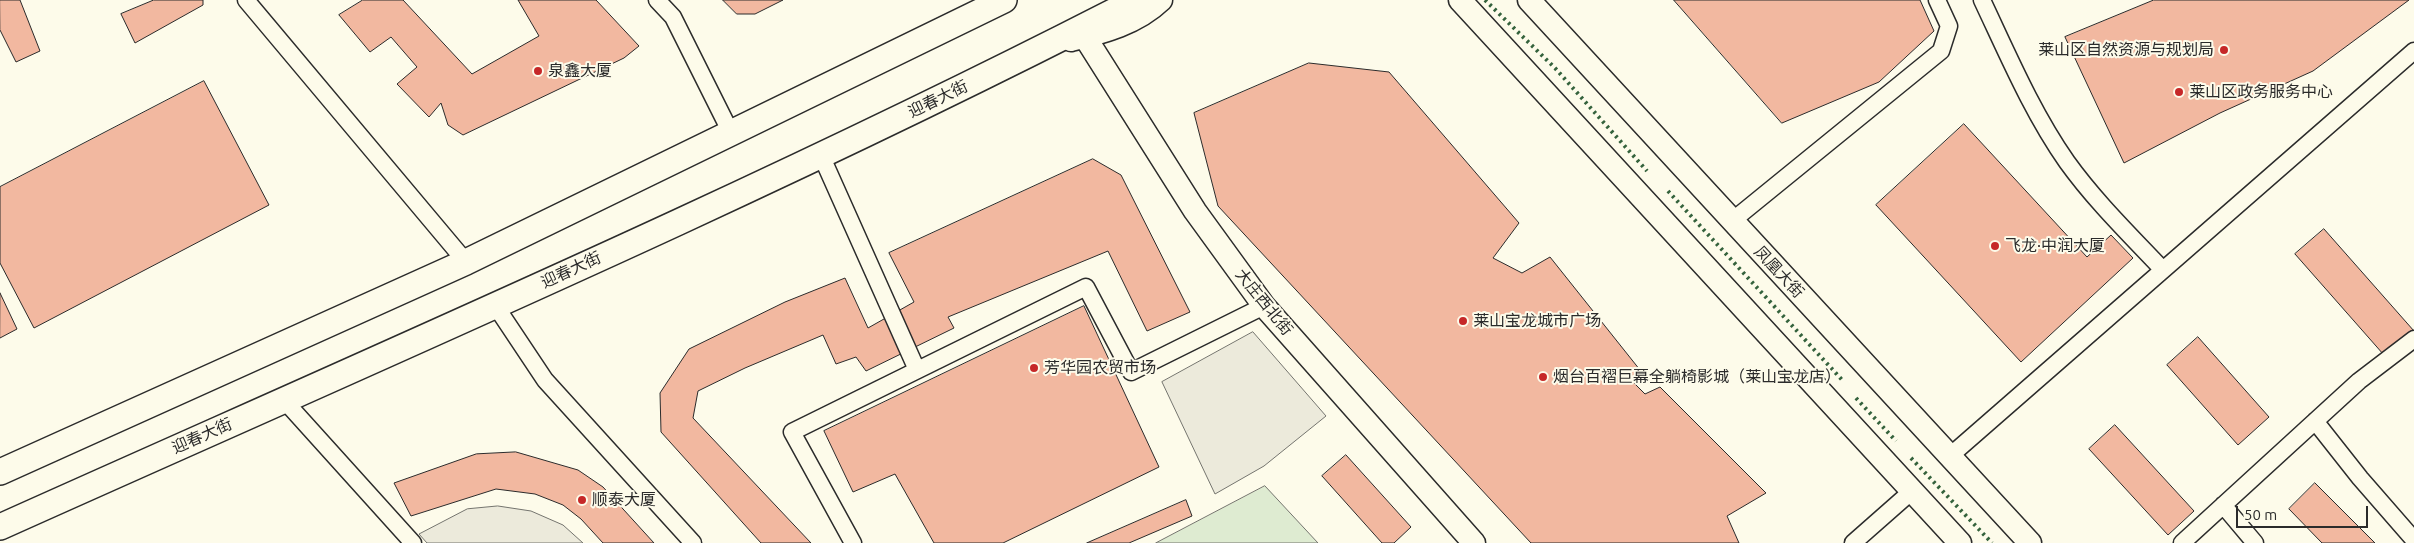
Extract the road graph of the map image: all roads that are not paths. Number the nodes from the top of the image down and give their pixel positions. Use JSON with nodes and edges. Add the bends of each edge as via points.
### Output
{"nodes":[{"id":1,"x":246,"y":0,"type":"edge"},
{"id":2,"x":657,"y":0,"type":"edge"},
{"id":3,"x":1004,"y":0,"type":"edge"},
{"id":4,"x":1136,"y":0,"type":"edge"},
{"id":5,"x":1161,"y":0,"type":"edge"},
{"id":6,"x":1460,"y":0,"type":"edge"},
{"id":7,"x":1529,"y":0,"type":"edge"},
{"id":8,"x":1937,"y":0,"type":"edge"},
{"id":9,"x":1982,"y":0,"type":"edge"},
{"id":10,"x":1085,"y":37,"type":"junction"},
{"id":11,"x":1044,"y":48,"type":"junction"},
{"id":12,"x":2414,"y":51,"type":"edge"},
{"id":13,"x":731,"y":133,"type":"junction"},
{"id":14,"x":821,"y":155,"type":"junction"},
{"id":15,"x":1732,"y":221,"type":"junction"},
{"id":16,"x":466,"y":262,"type":"junction"},
{"id":17,"x":2163,"y":270,"type":"junction"},
{"id":18,"x":495,"y":306,"type":"junction"},
{"id":19,"x":1264,"y":306,"type":"junction"},
{"id":20,"x":2414,"y":339,"type":"edge"},
{"id":21,"x":916,"y":370,"type":"junction"},
{"id":22,"x":283,"y":399,"type":"junction"},
{"id":23,"x":2315,"y":421,"type":"junction"},
{"id":24,"x":1950,"y":456,"type":"junction"},
{"id":25,"x":0,"y":472,"type":"edge"},
{"id":26,"x":1912,"y":491,"type":"junction"},
{"id":27,"x":2223,"y":505,"type":"junction"},
{"id":28,"x":0,"y":526,"type":"edge"},
{"id":29,"x":2414,"y":540,"type":"edge"},
{"id":30,"x":413,"y":543,"type":"edge"},
{"id":31,"x":693,"y":543,"type":"edge"},
{"id":32,"x":853,"y":543,"type":"edge"},
{"id":33,"x":1474,"y":543,"type":"edge"},
{"id":34,"x":1853,"y":543,"type":"edge"},
{"id":35,"x":1960,"y":543,"type":"edge"},
{"id":36,"x":2030,"y":543,"type":"edge"},
{"id":37,"x":2182,"y":543,"type":"edge"},
{"id":38,"x":2255,"y":543,"type":"edge"}],
"edges":[{"from":1,"to":16,"type":"street"},
{"from":2,"to":13,"type":"street","via":[[673,17]]},
{"from":3,"to":13,"type":"main road"},
{"from":4,"to":11,"type":"main road","name":"迎春大街"},
{"from":5,"to":10,"type":"main road","via":[[1151,10],[1113,30]]},
{"from":6,"to":26,"type":"main road"},
{"from":7,"to":15,"type":"main road","name":"凤凰大街"},
{"from":8,"to":15,"type":"street","via":[[1950,26],[1941,51]]},
{"from":9,"to":17,"type":"street","via":[[2029,101],[2067,162],[2110,215]]},
{"from":10,"to":11,"type":"main road"},
{"from":10,"to":19,"type":"main road","name":"大庄西北街","via":[[1194,211]]},
{"from":11,"to":14,"type":"main road","name":"迎春大街"},
{"from":12,"to":17,"type":"street"},
{"from":13,"to":16,"type":"main road"},
{"from":14,"to":18,"type":"main road","name":"迎春大街"},
{"from":14,"to":21,"type":"street"},
{"from":15,"to":24,"type":"main road","name":"凤凰大街"},
{"from":16,"to":25,"type":"main road"},
{"from":17,"to":24,"type":"street"},
{"from":18,"to":22,"type":"main road","name":"迎春大街"},
{"from":18,"to":31,"type":"street","via":[[545,380]]},
{"from":19,"to":21,"type":"street","via":[[1131,372],[1086,287]]},
{"from":19,"to":33,"type":"main road","name":"大庄西北街"},
{"from":20,"to":23,"type":"street","via":[[2359,381]]},
{"from":21,"to":32,"type":"street","via":[[792,432]]},
{"from":22,"to":28,"type":"main road","name":"迎春大街"},
{"from":22,"to":30,"type":"street"},
{"from":23,"to":27,"type":"street"},
{"from":23,"to":29,"type":"street"},
{"from":24,"to":36,"type":"main road","name":"凤凰大街"},
{"from":26,"to":34,"type":"street"},
{"from":26,"to":35,"type":"main road"},
{"from":27,"to":37,"type":"street"},
{"from":27,"to":38,"type":"street"}]}
